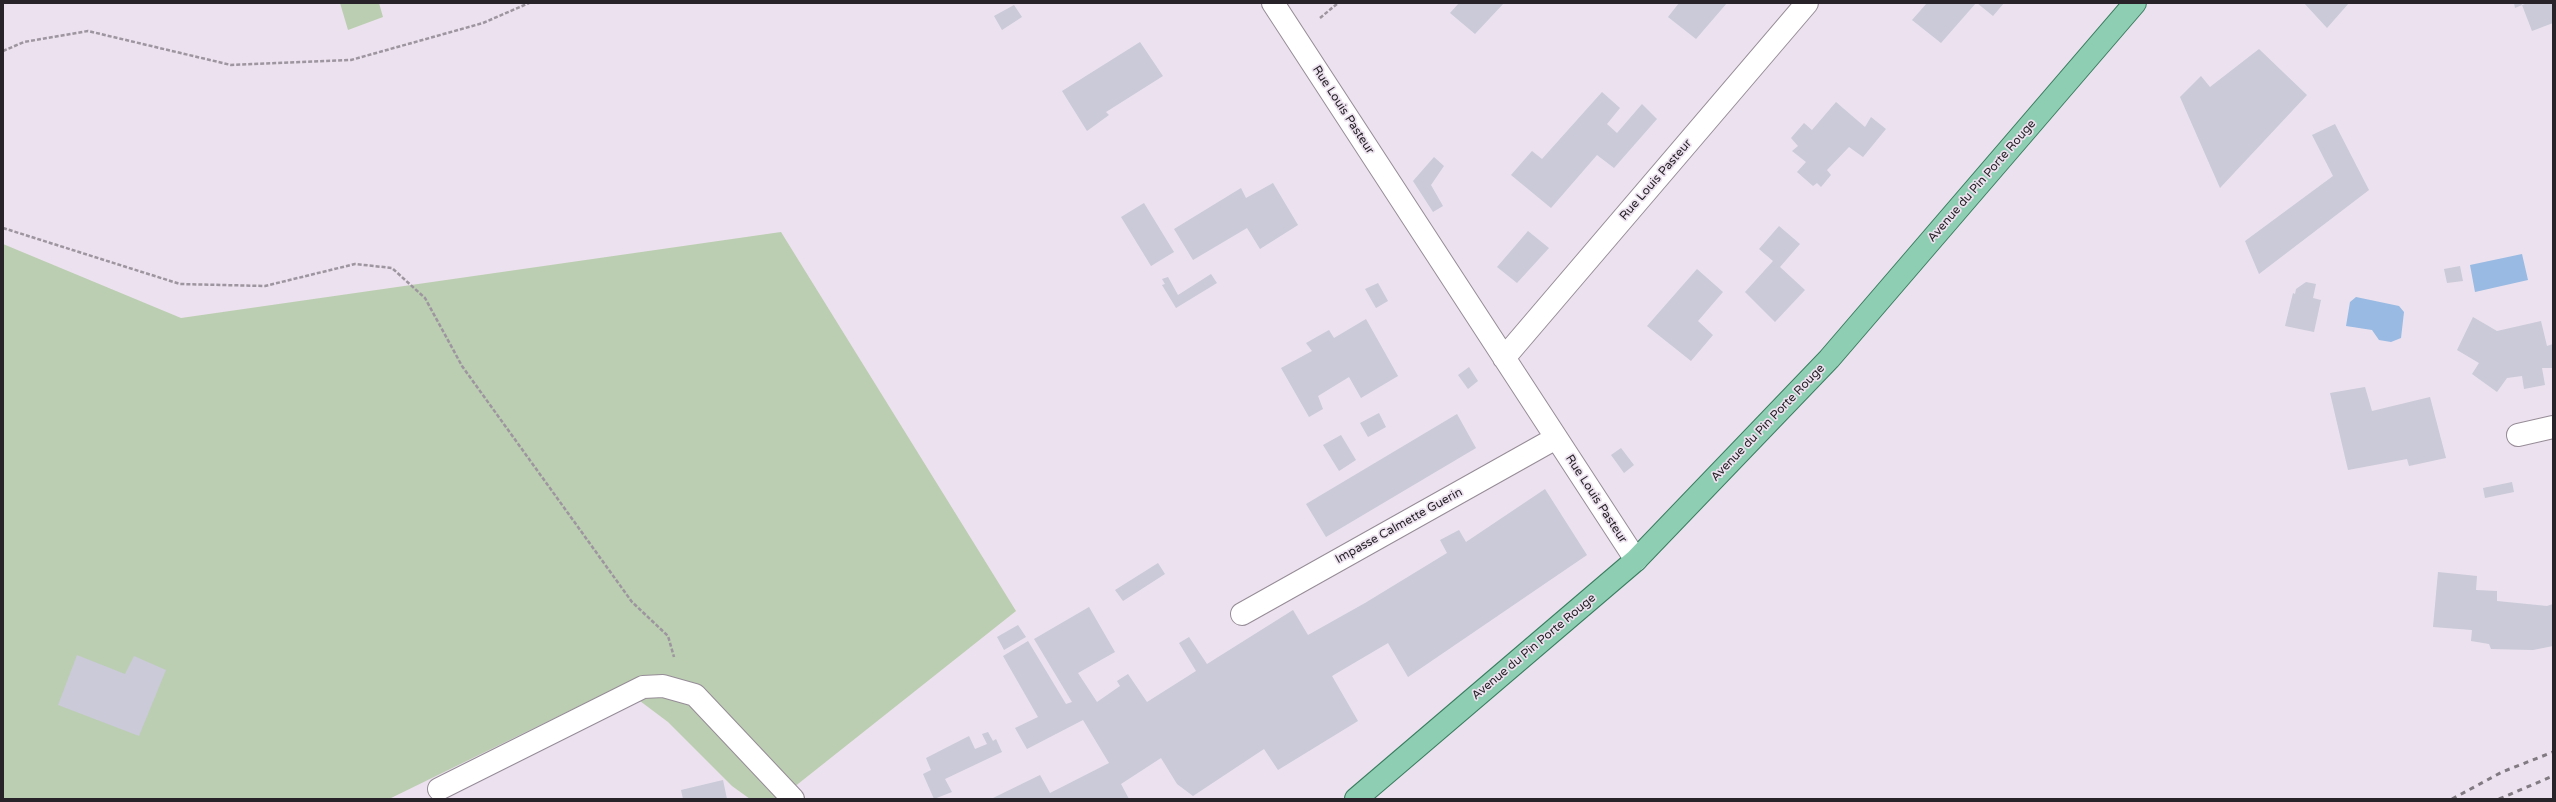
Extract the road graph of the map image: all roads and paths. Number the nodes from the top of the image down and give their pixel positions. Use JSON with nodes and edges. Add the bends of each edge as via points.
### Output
{"nodes":[{"id":1,"x":529,"y":3,"type":"edge"},
{"id":2,"x":1273,"y":3,"type":"edge"},
{"id":3,"x":1807,"y":3,"type":"edge"},
{"id":4,"x":2135,"y":3,"type":"edge"},
{"id":5,"x":3,"y":51,"type":"edge"},
{"id":6,"x":3,"y":228,"type":"edge"},
{"id":7,"x":1504,"y":358,"type":"junction"},
{"id":8,"x":2553,"y":427,"type":"edge"},
{"id":9,"x":2518,"y":435,"type":"dead end"},
{"id":10,"x":1556,"y":438,"type":"junction"},
{"id":11,"x":1636,"y":560,"type":"junction"},
{"id":12,"x":1242,"y":614,"type":"dead end"},
{"id":13,"x":676,"y":690,"type":"junction"},
{"id":14,"x":438,"y":789,"type":"dead end"},
{"id":15,"x":793,"y":799,"type":"edge"},
{"id":16,"x":1356,"y":799,"type":"edge"}],
"edges":[{"from":1,"to":5,"type":"path","via":[[484,24],[351,60],[231,65],[88,31],[24,42]]},
{"from":2,"to":7,"type":"street","name":"Rue Louis Pasteur"},
{"from":3,"to":7,"type":"street","name":"Rue Louis Pasteur"},
{"from":4,"to":11,"type":"main road","name":"Avenue du Pin Porte Rouge","via":[[1829,359]]},
{"from":6,"to":13,"type":"path","via":[[180,284],[265,286],[355,264],[392,268],[425,298],[462,366],[632,602],[668,636],[677,666]]},
{"from":7,"to":10,"type":"street","name":"Rue Louis Pasteur"},
{"from":8,"to":9,"type":"street"},
{"from":10,"to":11,"type":"street","name":"Rue Louis Pasteur"},
{"from":10,"to":12,"type":"street","name":"Impasse Calmette Guerin"},
{"from":11,"to":16,"type":"main road","name":"Avenue du Pin Porte Rouge"},
{"from":13,"to":14,"type":"street","via":[[663,686],[643,687]]},
{"from":13,"to":15,"type":"street","via":[[695,695]]}]}
